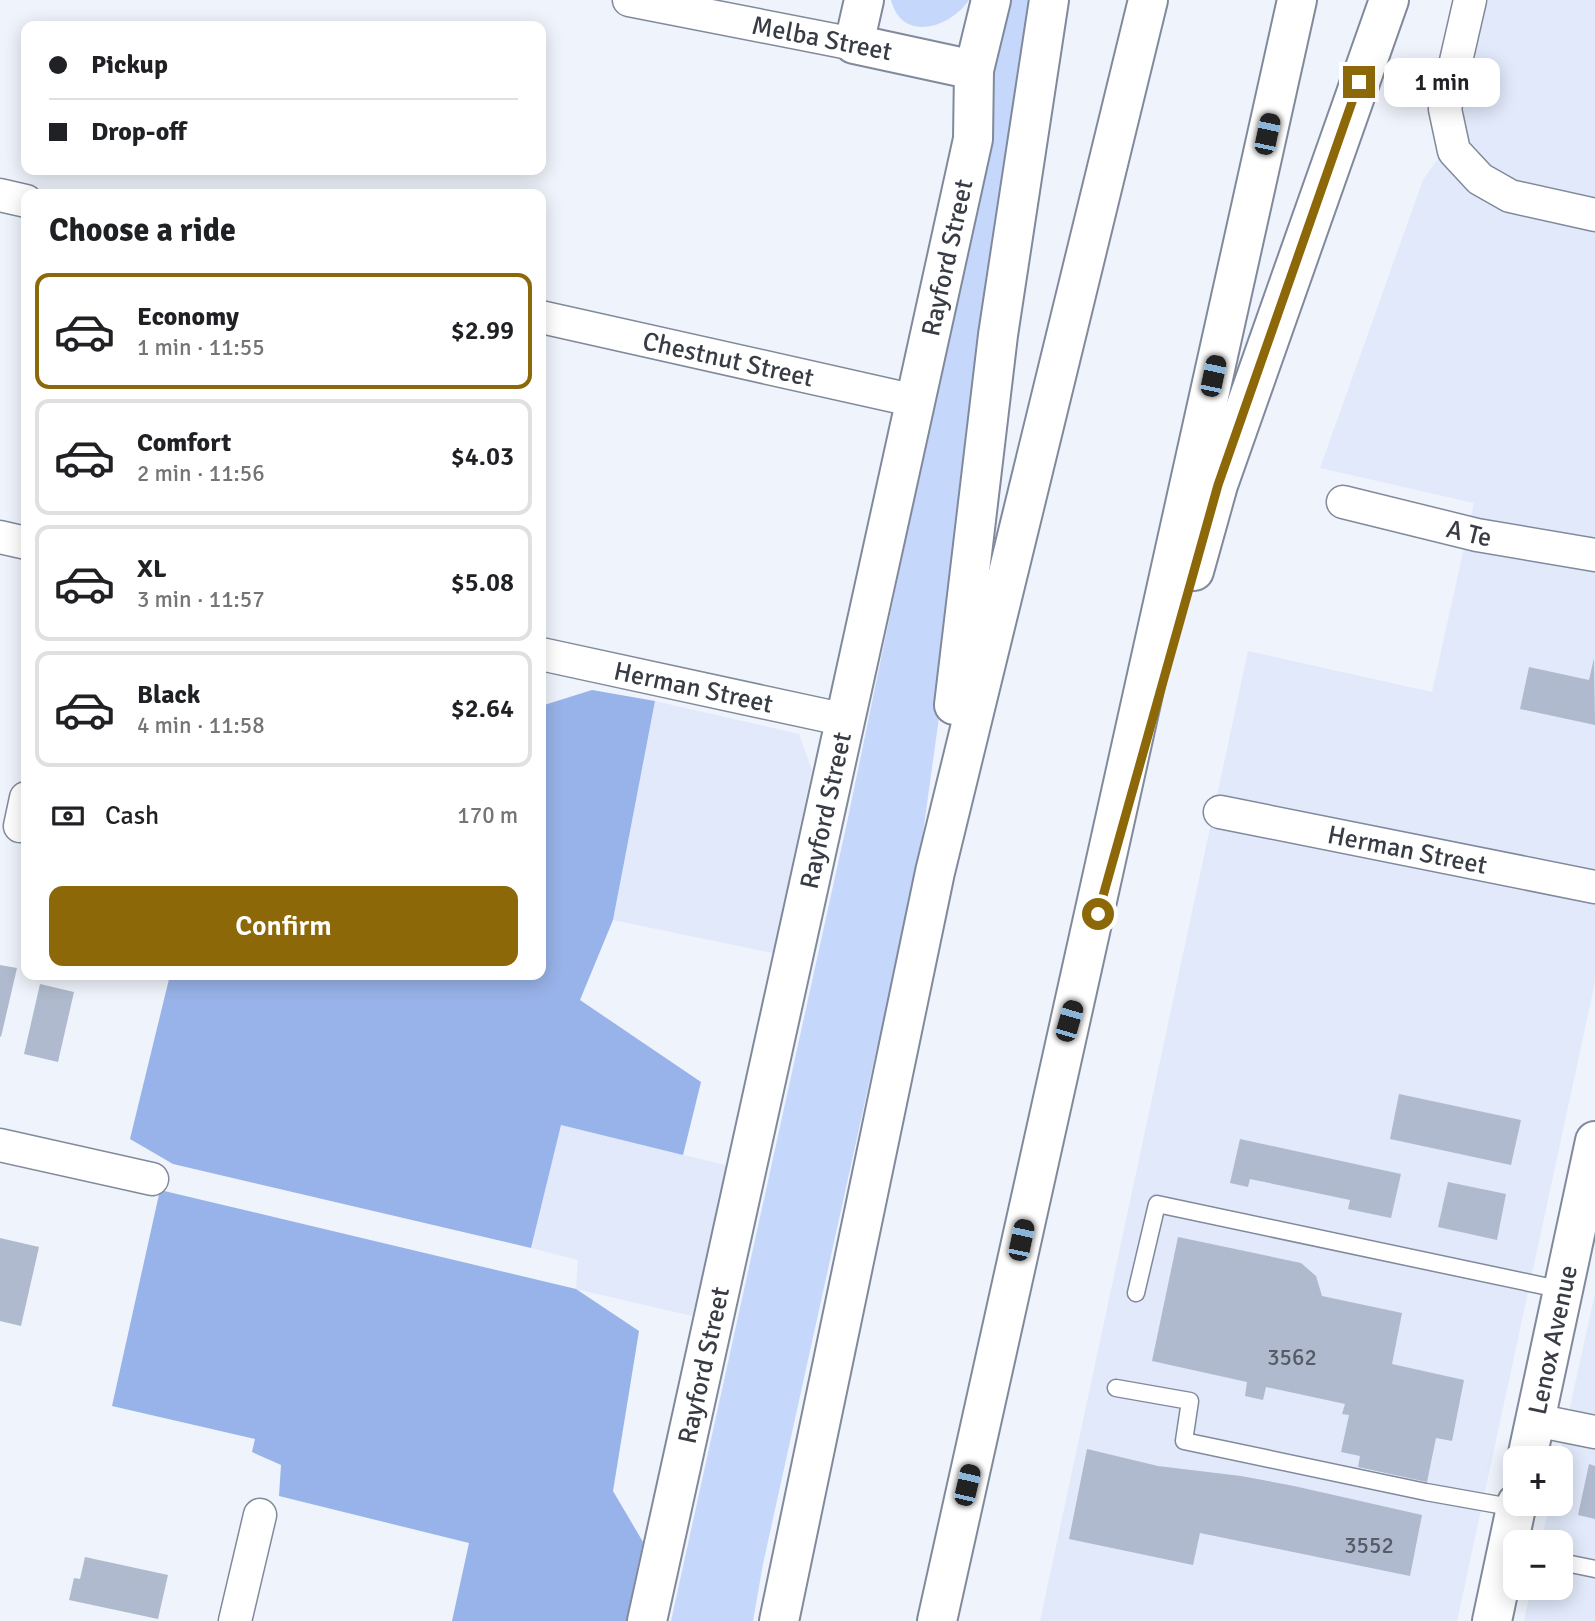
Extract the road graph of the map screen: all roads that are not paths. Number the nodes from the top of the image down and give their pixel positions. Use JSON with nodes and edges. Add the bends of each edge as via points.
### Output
{"nodes":[{"id":1,"x":629,"y":0,"type":"edge"},
{"id":2,"x":864,"y":0,"type":"edge"},
{"id":3,"x":991,"y":0,"type":"edge"},
{"id":4,"x":1049,"y":0,"type":"edge"},
{"id":5,"x":1148,"y":0,"type":"edge"},
{"id":6,"x":1297,"y":0,"type":"edge"},
{"id":7,"x":1389,"y":0,"type":"edge"},
{"id":8,"x":1470,"y":0,"type":"edge"},
{"id":9,"x":717,"y":8,"type":"edge"},
{"id":10,"x":854,"y":44,"type":"junction"},
{"id":11,"x":974,"y":69,"type":"junction"},
{"id":12,"x":0,"y":195,"type":"edge"},
{"id":13,"x":21,"y":200,"type":"edge"},
{"id":14,"x":1595,"y":215,"type":"edge"},
{"id":15,"x":546,"y":318,"type":"edge"},
{"id":16,"x":916,"y":401,"type":"junction"},
{"id":17,"x":1343,"y":502,"type":"dead end"},
{"id":18,"x":0,"y":537,"type":"edge"},
{"id":19,"x":21,"y":542,"type":"edge"},
{"id":20,"x":1595,"y":555,"type":"edge"},
{"id":21,"x":546,"y":655,"type":"edge"},
{"id":22,"x":846,"y":720,"type":"junction"},
{"id":23,"x":1220,"y":812,"type":"dead end"},
{"id":24,"x":934,"y":872,"type":"junction"},
{"id":25,"x":1595,"y":887,"type":"edge"},
{"id":26,"x":1069,"y":1021,"type":"junction"},
{"id":27,"x":1595,"y":1140,"type":"edge"},
{"id":28,"x":0,"y":1145,"type":"edge"},
{"id":29,"x":152,"y":1179,"type":"dead end"},
{"id":30,"x":1563,"y":1290,"type":"junction"},
{"id":31,"x":1136,"y":1293,"type":"dead end"},
{"id":32,"x":1116,"y":1388,"type":"dead end"},
{"id":33,"x":1535,"y":1420,"type":"junction"},
{"id":34,"x":1595,"y":1432,"type":"edge"},
{"id":35,"x":1530,"y":1446,"type":"edge"},
{"id":36,"x":1503,"y":1504,"type":"edge"},
{"id":37,"x":260,"y":1515,"type":"dead end"},
{"id":38,"x":1573,"y":1564,"type":"edge"},
{"id":39,"x":1595,"y":1569,"type":"edge"},
{"id":40,"x":1503,"y":1581,"type":"edge"},
{"id":41,"x":235,"y":1621,"type":"edge"},
{"id":42,"x":647,"y":1621,"type":"edge"},
{"id":43,"x":779,"y":1621,"type":"edge"},
{"id":44,"x":937,"y":1621,"type":"edge"},
{"id":45,"x":1492,"y":1621,"type":"edge"}],
"edges":[{"from":1,"to":9,"type":"street","name":"Melba Street"},
{"from":2,"to":10,"type":"main road"},
{"from":3,"to":11,"type":"main road","name":"Rayford Street"},
{"from":4,"to":24,"type":"main road","via":[[998,335]]},
{"from":5,"to":24,"type":"main road"},
{"from":6,"to":26,"type":"main road"},
{"from":7,"to":26,"type":"main road","via":[[1218,485]]},
{"from":8,"to":14,"type":"street","via":[[1445,109],[1454,151],[1480,179],[1510,196]]},
{"from":9,"to":10,"type":"street","name":"Melba Street"},
{"from":10,"to":11,"type":"main road","name":"Melba Street"},
{"from":11,"to":16,"type":"main road","name":"Rayford Street","via":[[973,139]]},
{"from":12,"to":13,"type":"street"},
{"from":15,"to":16,"type":"street","name":"Chestnut Street"},
{"from":16,"to":22,"type":"main road","name":"Rayford Street"},
{"from":17,"to":20,"type":"street","name":"A Te","via":[[1477,535]]},
{"from":18,"to":19,"type":"street"},
{"from":21,"to":22,"type":"street","name":"Herman Street"},
{"from":22,"to":42,"type":"main road","name":"Rayford Street"},
{"from":23,"to":25,"type":"street","name":"Herman Street"},
{"from":24,"to":43,"type":"main road"},
{"from":26,"to":44,"type":"main road"},
{"from":27,"to":30,"type":"main road","name":"Lenox Avenue"},
{"from":28,"to":29,"type":"street"},
{"from":30,"to":31,"type":"lane","via":[[1157,1204]]},
{"from":30,"to":33,"type":"main road","name":"Lenox Avenue"},
{"from":32,"to":36,"type":"lane","via":[[1190,1401],[1184,1441]]},
{"from":33,"to":34,"type":"street"},
{"from":33,"to":35,"type":"main road","name":"Lenox Avenue"},
{"from":37,"to":41,"type":"street"},
{"from":38,"to":39,"type":"lane"},
{"from":40,"to":45,"type":"main road"}]}
